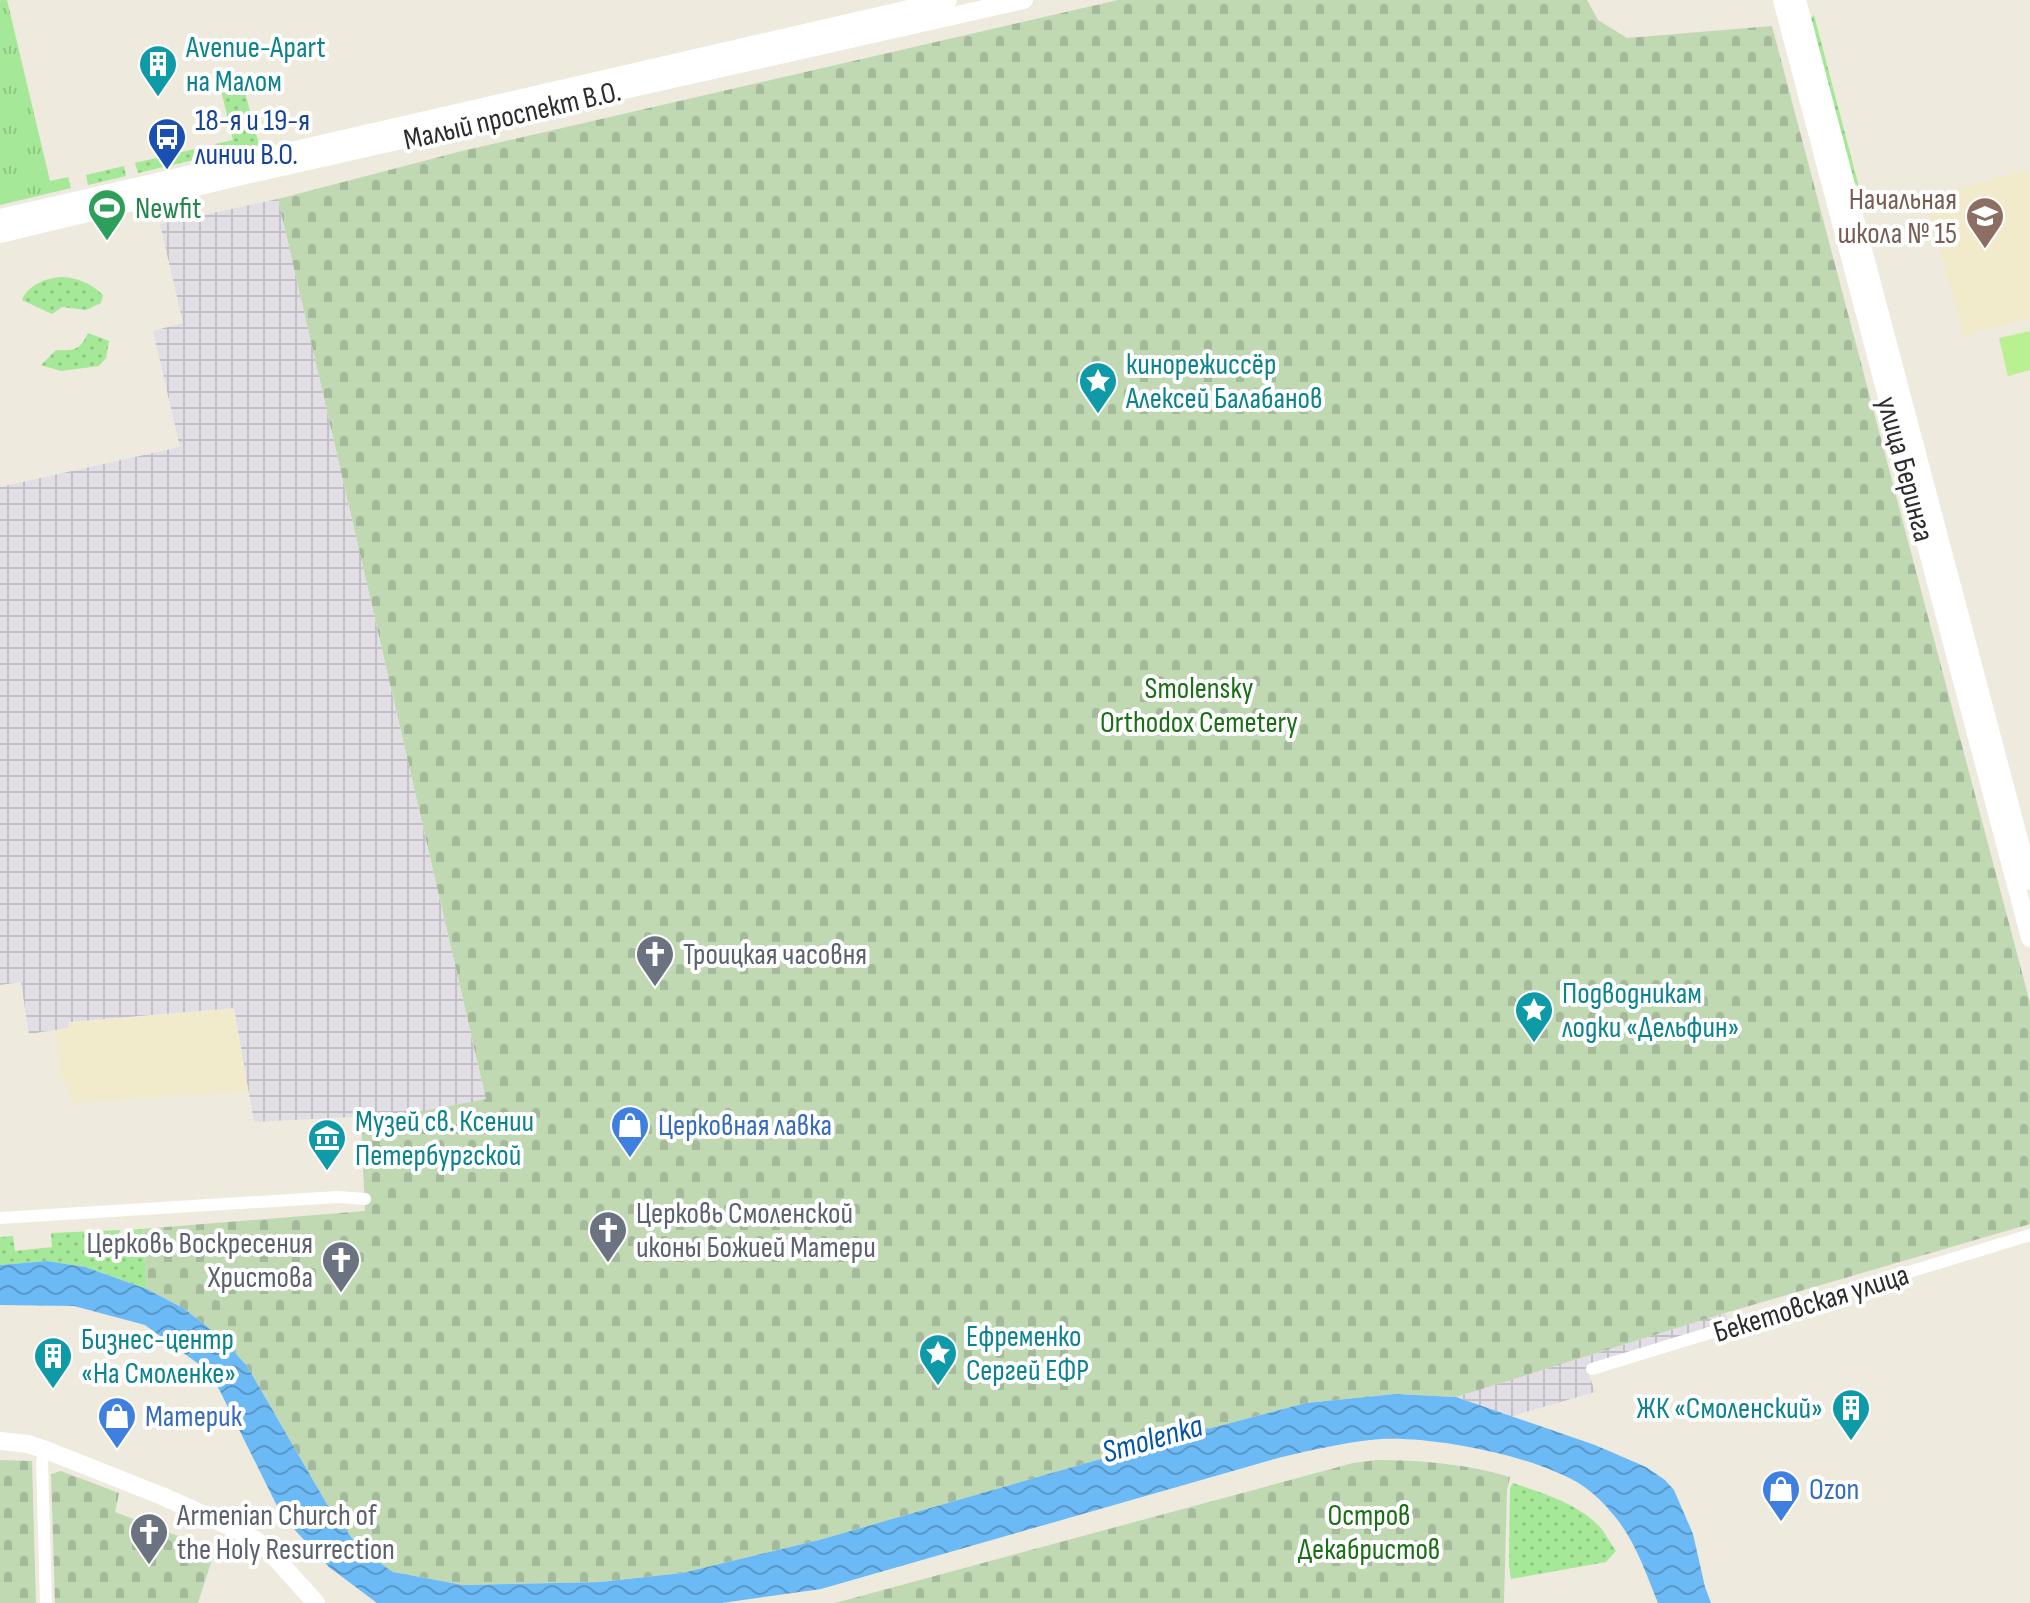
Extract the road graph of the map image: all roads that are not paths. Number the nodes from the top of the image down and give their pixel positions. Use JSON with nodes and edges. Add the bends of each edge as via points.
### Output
{"nodes":[{"id":1,"x":948,"y":0,"type":"edge"},
{"id":2,"x":1024,"y":0,"type":"edge"},
{"id":3,"x":1782,"y":0,"type":"edge"},
{"id":4,"x":1797,"y":0,"type":"edge"},
{"id":5,"x":927,"y":9,"type":"edge"},
{"id":6,"x":0,"y":218,"type":"edge"},
{"id":7,"x":0,"y":234,"type":"edge"},
{"id":8,"x":2030,"y":881,"type":"edge"},
{"id":9,"x":2030,"y":938,"type":"edge"},
{"id":10,"x":365,"y":1199,"type":"dead end"},
{"id":11,"x":0,"y":1218,"type":"edge"},
{"id":12,"x":2030,"y":1235,"type":"edge"},
{"id":13,"x":1592,"y":1369,"type":"dead end"},
{"id":14,"x":0,"y":1441,"type":"edge"},
{"id":15,"x":46,"y":1450,"type":"junction"},
{"id":16,"x":46,"y":1603,"type":"edge"},
{"id":17,"x":316,"y":1603,"type":"edge"}],
"edges":[{"from":1,"to":5,"type":"main road","name":"Малый проспект В.О."},
{"from":2,"to":5,"type":"main road","name":"Малый проспект В.О."},
{"from":3,"to":9,"type":"main road","name":"улица Беринга"},
{"from":4,"to":8,"type":"main road","name":"улица Беринга"},
{"from":5,"to":6,"type":"main road","name":"Малый проспект В.О."},
{"from":5,"to":7,"type":"main road","name":"Малый проспект В.О."},
{"from":10,"to":11,"type":"street"},
{"from":12,"to":13,"type":"street","name":"Бекетовская улица"},
{"from":14,"to":15,"type":"main road"},
{"from":15,"to":16,"type":"street"},
{"from":15,"to":17,"type":"main road","via":[[240,1531],[271,1553]]}]}
